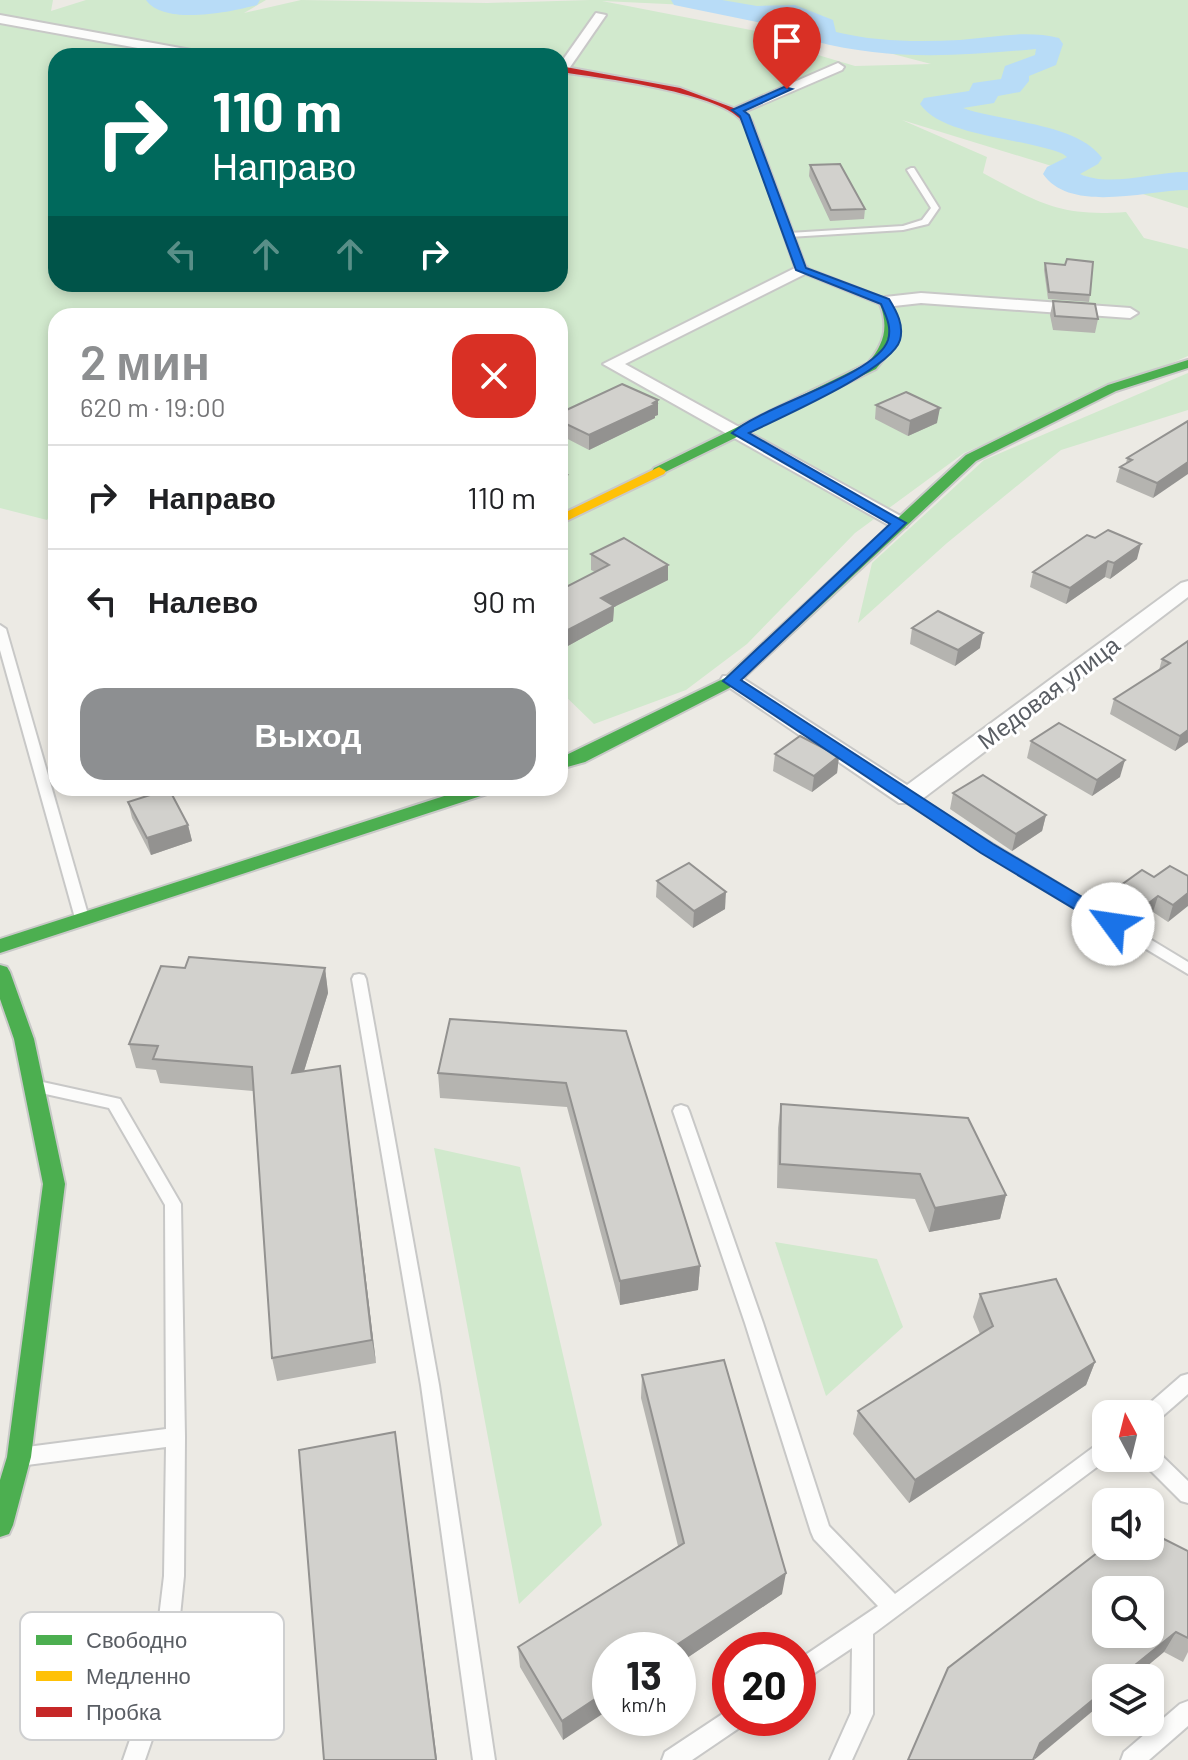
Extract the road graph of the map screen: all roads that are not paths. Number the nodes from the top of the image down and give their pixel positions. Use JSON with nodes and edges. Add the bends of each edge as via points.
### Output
{"nodes":[{"id":1,"x":600,"y":15,"type":"dead end"},
{"id":2,"x":0,"y":19,"type":"edge"},
{"id":3,"x":158,"y":48,"type":"edge"},
{"id":4,"x":568,"y":59,"type":"edge"},
{"id":5,"x":838,"y":67,"type":"dead end"},
{"id":6,"x":568,"y":70,"type":"edge"},
{"id":7,"x":737,"y":110,"type":"junction"},
{"id":8,"x":911,"y":170,"type":"dead end"},
{"id":9,"x":789,"y":235,"type":"junction"},
{"id":10,"x":801,"y":270,"type":"junction"},
{"id":11,"x":885,"y":302,"type":"junction"},
{"id":12,"x":1130,"y":313,"type":"dead end"},
{"id":13,"x":1188,"y":364,"type":"edge"},
{"id":14,"x":739,"y":433,"type":"junction"},
{"id":15,"x":568,"y":516,"type":"edge"},
{"id":16,"x":899,"y":523,"type":"junction"},
{"id":17,"x":1188,"y":587,"type":"edge"},
{"id":18,"x":0,"y":629,"type":"edge"},
{"id":19,"x":731,"y":681,"type":"junction"},
{"id":20,"x":568,"y":761,"type":"edge"},
{"id":21,"x":462,"y":796,"type":"edge"},
{"id":22,"x":908,"y":797,"type":"junction"},
{"id":23,"x":82,"y":918,"type":"junction"},
{"id":24,"x":0,"y":946,"type":"edge"},
{"id":25,"x":1188,"y":969,"type":"edge"},
{"id":26,"x":0,"y":972,"type":"edge"},
{"id":27,"x":359,"y":979,"type":"dead end"},
{"id":28,"x":34,"y":1086,"type":"junction"},
{"id":29,"x":681,"y":1111,"type":"dead end"},
{"id":30,"x":1188,"y":1382,"type":"edge"},
{"id":31,"x":1164,"y":1403,"type":"edge"},
{"id":32,"x":176,"y":1437,"type":"junction"},
{"id":33,"x":19,"y":1457,"type":"junction"},
{"id":34,"x":1092,"y":1459,"type":"edge"},
{"id":35,"x":1164,"y":1471,"type":"edge"},
{"id":36,"x":1188,"y":1494,"type":"edge"},
{"id":37,"x":0,"y":1525,"type":"edge"},
{"id":38,"x":894,"y":1607,"type":"junction"},
{"id":39,"x":170,"y":1612,"type":"edge"},
{"id":40,"x":863,"y":1628,"type":"junction"},
{"id":41,"x":816,"y":1661,"type":"edge"},
{"id":42,"x":1188,"y":1712,"type":"edge"},
{"id":43,"x":712,"y":1733,"type":"edge"},
{"id":44,"x":141,"y":1740,"type":"edge"},
{"id":45,"x":134,"y":1760,"type":"edge"},
{"id":46,"x":484,"y":1760,"type":"edge"},
{"id":47,"x":673,"y":1760,"type":"edge"},
{"id":48,"x":841,"y":1760,"type":"edge"},
{"id":49,"x":1132,"y":1760,"type":"edge"}],
"edges":[{"from":1,"to":4,"type":"street"},
{"from":2,"to":3,"type":"street"},
{"from":5,"to":7,"type":"street"},
{"from":6,"to":7,"type":"street","via":[[687,89]]},
{"from":7,"to":9,"type":"street","via":[[744,115]]},
{"from":8,"to":9,"type":"lane","via":[[935,208],[925,222]]},
{"from":9,"to":10,"type":"street"},
{"from":10,"to":11,"type":"street"},
{"from":10,"to":14,"type":"street","via":[[612,364]]},
{"from":11,"to":12,"type":"street","via":[[921,298]]},
{"from":11,"to":14,"type":"street","via":[[896,325],[894,343],[872,366]]},
{"from":13,"to":16,"type":"street","via":[[1112,388],[971,458]]},
{"from":14,"to":15,"type":"street"},
{"from":14,"to":16,"type":"street"},
{"from":16,"to":19,"type":"street"},
{"from":17,"to":22,"type":"street","name":"Медовая улица"},
{"from":18,"to":23,"type":"lane"},
{"from":19,"to":20,"type":"street"},
{"from":19,"to":22,"type":"street"},
{"from":21,"to":23,"type":"street"},
{"from":22,"to":25,"type":"lane"},
{"from":23,"to":24,"type":"street"},
{"from":26,"to":28,"type":"street"},
{"from":27,"to":46,"type":"lane","via":[[430,1385]]},
{"from":28,"to":32,"type":"lane","via":[[114,1103],[173,1204]]},
{"from":28,"to":33,"type":"street","via":[[54,1184]]},
{"from":29,"to":38,"type":"lane","via":[[821,1532]]},
{"from":30,"to":31,"type":"lane"},
{"from":32,"to":33,"type":"lane"},
{"from":32,"to":39,"type":"lane"},
{"from":33,"to":37,"type":"street"},
{"from":34,"to":38,"type":"lane"},
{"from":35,"to":36,"type":"lane"},
{"from":38,"to":40,"type":"lane"},
{"from":40,"to":41,"type":"lane"},
{"from":40,"to":48,"type":"lane","via":[[862,1714]]},
{"from":42,"to":49,"type":"lane"},
{"from":43,"to":47,"type":"lane"},
{"from":44,"to":45,"type":"lane"}]}
